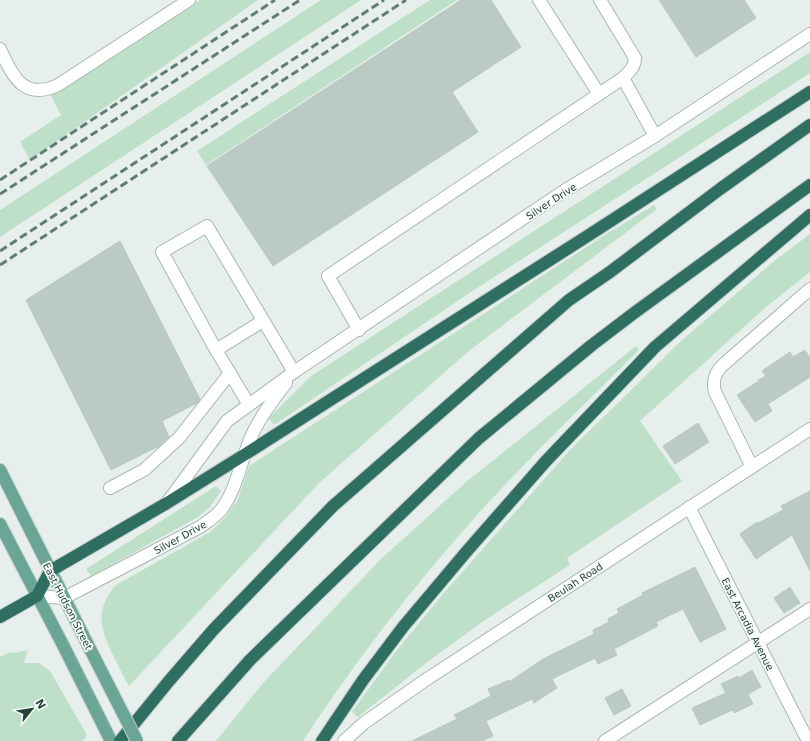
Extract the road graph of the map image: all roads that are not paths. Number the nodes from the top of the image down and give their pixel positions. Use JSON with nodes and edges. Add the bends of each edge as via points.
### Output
{"nodes":[{"id":1,"x":189,"y":0,"type":"edge"},
{"id":2,"x":539,"y":0,"type":"edge"},
{"id":3,"x":600,"y":0,"type":"edge"},
{"id":4,"x":810,"y":34,"type":"edge"},
{"id":5,"x":0,"y":49,"type":"edge"},
{"id":6,"x":623,"y":78,"type":"junction"},
{"id":7,"x":810,"y":92,"type":"edge"},
{"id":8,"x":599,"y":94,"type":"junction"},
{"id":9,"x":810,"y":125,"type":"edge"},
{"id":10,"x":655,"y":136,"type":"junction"},
{"id":11,"x":810,"y":185,"type":"edge"},
{"id":12,"x":810,"y":214,"type":"edge"},
{"id":13,"x":810,"y":290,"type":"edge"},
{"id":14,"x":263,"y":321,"type":"junction"},
{"id":15,"x":359,"y":330,"type":"junction"},
{"id":16,"x":216,"y":350,"type":"junction"},
{"id":17,"x":294,"y":372,"type":"junction"},
{"id":18,"x":230,"y":373,"type":"junction"},
{"id":19,"x":249,"y":405,"type":"junction"},
{"id":20,"x":810,"y":430,"type":"edge"},
{"id":21,"x":244,"y":455,"type":"junction"},
{"id":22,"x":752,"y":467,"type":"junction"},
{"id":23,"x":0,"y":470,"type":"edge"},
{"id":24,"x":110,"y":488,"type":"dead end"},
{"id":25,"x":167,"y":503,"type":"junction"},
{"id":26,"x":689,"y":507,"type":"junction"},
{"id":27,"x":0,"y":524,"type":"edge"},
{"id":28,"x":50,"y":571,"type":"junction"},
{"id":29,"x":37,"y":596,"type":"junction"},
{"id":30,"x":64,"y":598,"type":"junction"},
{"id":31,"x":810,"y":609,"type":"edge"},
{"id":32,"x":0,"y":617,"type":"edge"},
{"id":33,"x":757,"y":642,"type":"junction"},
{"id":34,"x":111,"y":741,"type":"edge"},
{"id":35,"x":120,"y":741,"type":"edge"},
{"id":36,"x":137,"y":741,"type":"edge"},
{"id":37,"x":178,"y":741,"type":"edge"},
{"id":38,"x":322,"y":741,"type":"edge"},
{"id":39,"x":344,"y":741,"type":"edge"},
{"id":40,"x":605,"y":741,"type":"edge"},
{"id":41,"x":808,"y":741,"type":"edge"}],
"edges":[{"from":1,"to":5,"type":"street","via":[[48,90],[38,91],[20,83],[12,74]]},
{"from":2,"to":8,"type":"street"},
{"from":3,"to":6,"type":"street","via":[[635,58],[633,67]]},
{"from":4,"to":10,"type":"street","name":"Silver Drive"},
{"from":6,"to":8,"type":"street"},
{"from":6,"to":10,"type":"street"},
{"from":7,"to":21,"type":"highway"},
{"from":8,"to":15,"type":"street","via":[[328,276]]},
{"from":9,"to":35,"type":"highway","via":[[569,300],[333,506],[214,630],[168,681]]},
{"from":10,"to":15,"type":"street","name":"Silver Drive","via":[[564,191]]},
{"from":11,"to":37,"type":"highway","via":[[628,317],[479,438],[250,660]]},
{"from":12,"to":38,"type":"highway","via":[[655,347],[546,461],[403,627]]},
{"from":13,"to":22,"type":"street","via":[[719,368],[714,380],[714,392]]},
{"from":14,"to":16,"type":"street"},
{"from":14,"to":16,"type":"street","via":[[207,226],[162,252]]},
{"from":14,"to":17,"type":"street"},
{"from":15,"to":17,"type":"street","name":"Silver Drive"},
{"from":16,"to":18,"type":"street"},
{"from":17,"to":19,"type":"street","name":"Silver Drive"},
{"from":17,"to":21,"type":"street","name":"Silver Drive","via":[[264,413]]},
{"from":18,"to":19,"type":"street"},
{"from":18,"to":24,"type":"street","via":[[179,438],[144,470]]},
{"from":19,"to":25,"type":"street","name":"Silver Drive","via":[[226,421]]},
{"from":20,"to":22,"type":"street","name":"Beulah Road"},
{"from":21,"to":25,"type":"highway"},
{"from":21,"to":30,"type":"street","name":"Silver Drive","via":[[228,499],[211,520]]},
{"from":22,"to":26,"type":"street","name":"Beulah Road"},
{"from":23,"to":28,"type":"main road","name":"East Hudson Street"},
{"from":25,"to":28,"type":"highway"},
{"from":26,"to":33,"type":"street","name":"East Arcadia Avenue"},
{"from":26,"to":39,"type":"street","name":"Beulah Road","via":[[424,681],[364,723]]},
{"from":27,"to":29,"type":"main road"},
{"from":28,"to":29,"type":"highway"},
{"from":28,"to":30,"type":"main road","name":"East Hudson Street"},
{"from":29,"to":30,"type":"street"},
{"from":29,"to":32,"type":"highway"},
{"from":29,"to":34,"type":"main road"},
{"from":30,"to":36,"type":"main road","name":"East Hudson Street","bridge":true},
{"from":31,"to":33,"type":"street"},
{"from":33,"to":40,"type":"street"},
{"from":33,"to":41,"type":"street","name":"East Arcadia Avenue"}]}
